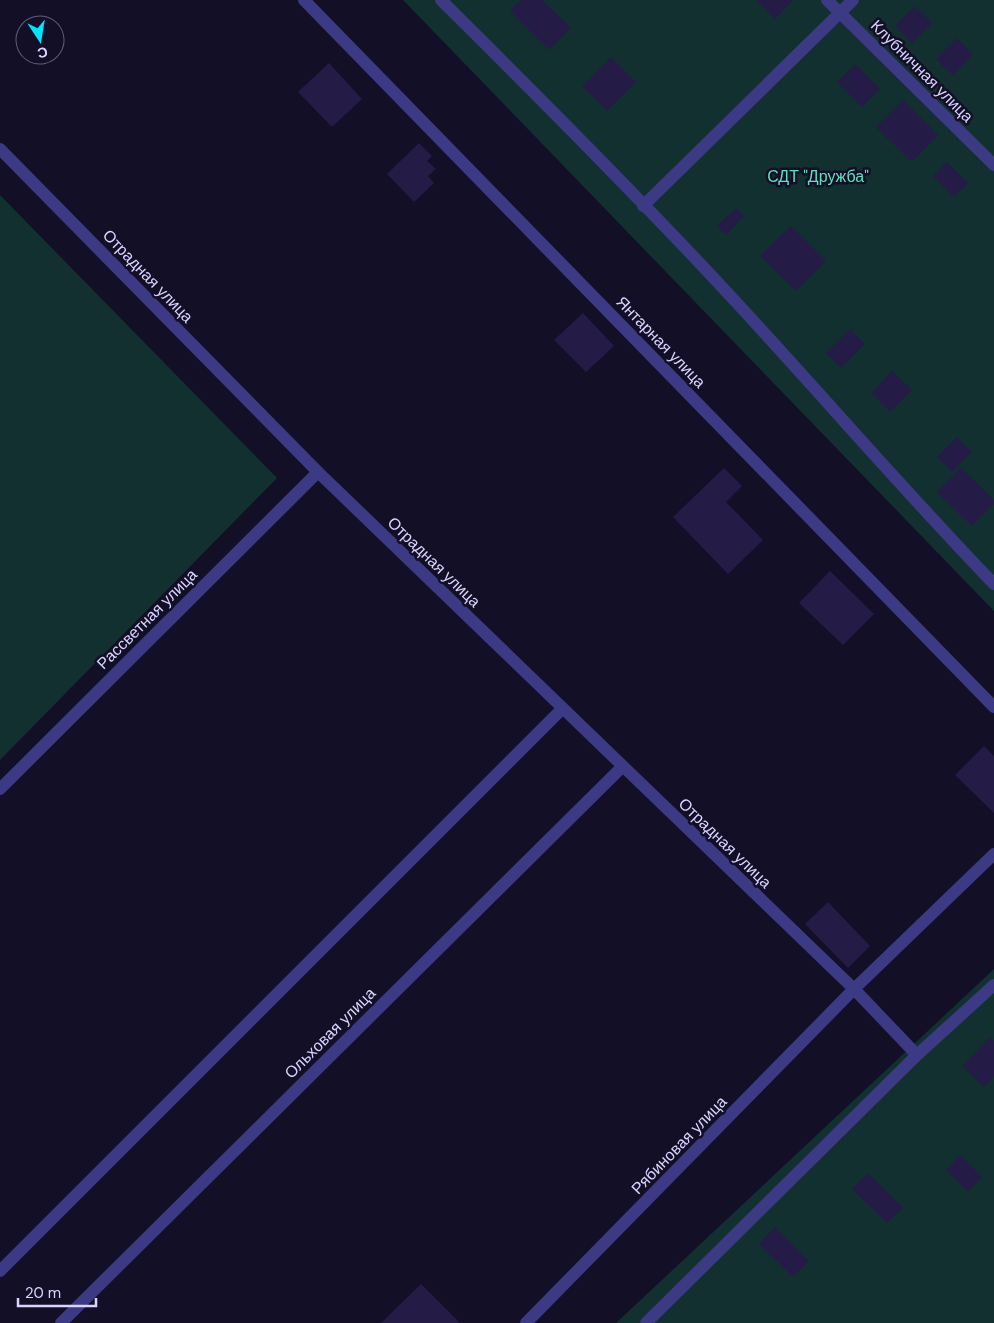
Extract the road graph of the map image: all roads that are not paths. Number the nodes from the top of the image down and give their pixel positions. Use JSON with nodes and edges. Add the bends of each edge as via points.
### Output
{"nodes":[{"id":1,"x":304,"y":0,"type":"edge"},
{"id":2,"x":441,"y":0,"type":"edge"},
{"id":3,"x":827,"y":0,"type":"edge"},
{"id":4,"x":854,"y":0,"type":"edge"},
{"id":5,"x":840,"y":13,"type":"junction"},
{"id":6,"x":0,"y":148,"type":"edge"},
{"id":7,"x":994,"y":165,"type":"edge"},
{"id":8,"x":643,"y":206,"type":"junction"},
{"id":9,"x":318,"y":472,"type":"junction"},
{"id":10,"x":994,"y":584,"type":"edge"},
{"id":11,"x":994,"y":707,"type":"edge"},
{"id":12,"x":562,"y":709,"type":"junction"},
{"id":13,"x":622,"y":767,"type":"junction"},
{"id":14,"x":0,"y":789,"type":"edge"},
{"id":15,"x":994,"y":854,"type":"edge"},
{"id":16,"x":994,"y":985,"type":"edge"},
{"id":17,"x":854,"y":989,"type":"junction"},
{"id":18,"x":917,"y":1055,"type":"junction"},
{"id":19,"x":0,"y":1271,"type":"edge"},
{"id":20,"x":61,"y":1323,"type":"edge"},
{"id":21,"x":526,"y":1323,"type":"edge"},
{"id":22,"x":646,"y":1323,"type":"edge"}],
"edges":[{"from":1,"to":11,"type":"street","name":"Янтарная улица"},
{"from":2,"to":8,"type":"street"},
{"from":3,"to":5,"type":"street","name":"Клубничная улица"},
{"from":4,"to":5,"type":"street"},
{"from":5,"to":7,"type":"street","name":"Клубничная улица"},
{"from":5,"to":8,"type":"street"},
{"from":6,"to":9,"type":"street","name":"Отрадная улица"},
{"from":8,"to":10,"type":"street","via":[[734,300],[928,516]]},
{"from":9,"to":12,"type":"street","name":"Отрадная улица"},
{"from":9,"to":14,"type":"street","name":"Рассветная улица"},
{"from":12,"to":13,"type":"street","name":"Отрадная улица"},
{"from":12,"to":19,"type":"street"},
{"from":13,"to":17,"type":"street","name":"Отрадная улица"},
{"from":13,"to":20,"type":"street","name":"Ольховая улица"},
{"from":15,"to":17,"type":"street","name":"Рябиновая улица"},
{"from":16,"to":18,"type":"street"},
{"from":17,"to":18,"type":"street","name":"Отрадная улица"},
{"from":17,"to":21,"type":"street","name":"Рябиновая улица"},
{"from":18,"to":22,"type":"street"}]}
